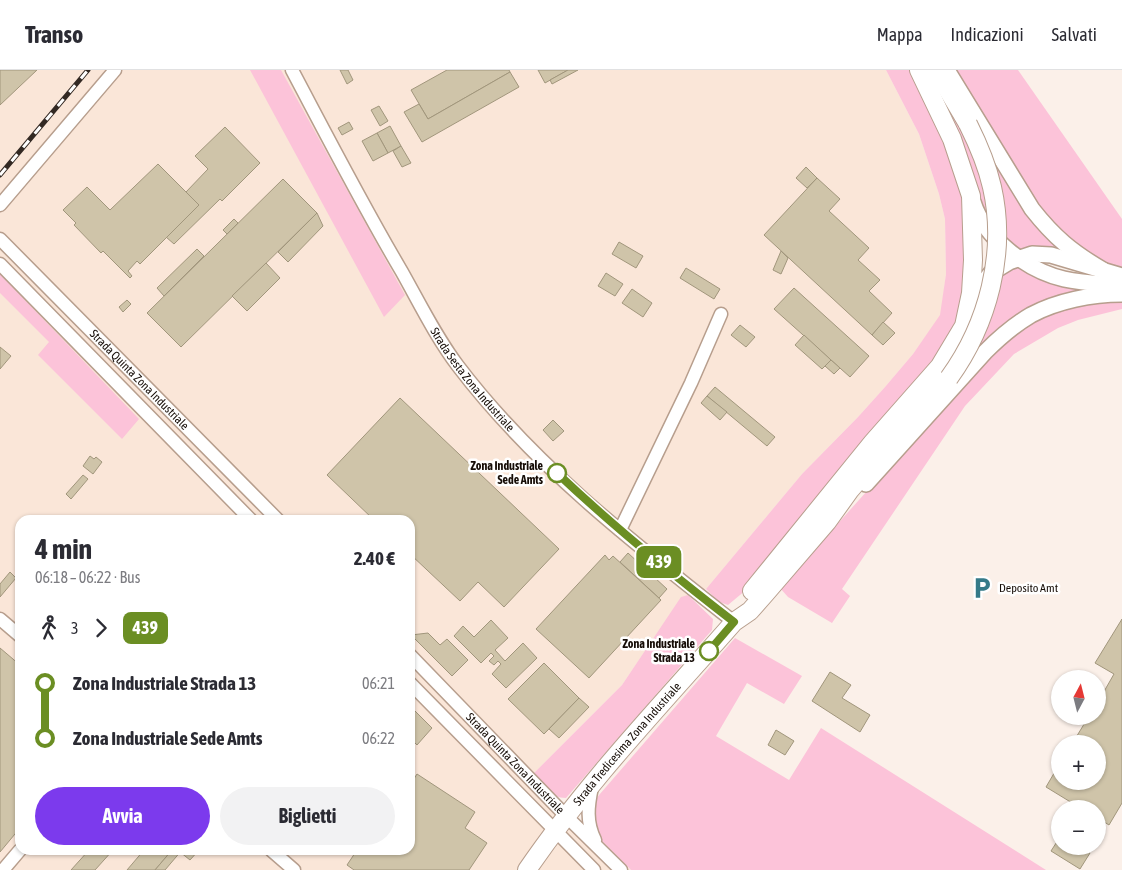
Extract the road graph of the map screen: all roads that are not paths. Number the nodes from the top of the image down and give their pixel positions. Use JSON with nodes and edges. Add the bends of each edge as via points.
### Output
{"nodes":[{"id":1,"x":115,"y":70,"type":"edge"},
{"id":2,"x":292,"y":70,"type":"edge"},
{"id":3,"x":919,"y":70,"type":"edge"},
{"id":4,"x":936,"y":70,"type":"edge"},
{"id":5,"x":947,"y":70,"type":"edge"},
{"id":6,"x":971,"y":196,"type":"junction"},
{"id":7,"x":0,"y":205,"type":"edge"},
{"id":8,"x":0,"y":239,"type":"edge"},
{"id":9,"x":1020,"y":258,"type":"junction"},
{"id":10,"x":0,"y":264,"type":"edge"},
{"id":11,"x":1103,"y":270,"type":"junction"},
{"id":12,"x":1122,"y":276,"type":"edge"},
{"id":13,"x":1122,"y":286,"type":"edge"},
{"id":14,"x":1122,"y":294,"type":"edge"},
{"id":15,"x":721,"y":314,"type":"dead end"},
{"id":16,"x":964,"y":326,"type":"junction"},
{"id":17,"x":241,"y":483,"type":"junction"},
{"id":18,"x":228,"y":496,"type":"junction"},
{"id":19,"x":246,"y":515,"type":"edge"},
{"id":20,"x":273,"y":515,"type":"edge"},
{"id":21,"x":827,"y":522,"type":"junction"},
{"id":22,"x":620,"y":530,"type":"junction"},
{"id":23,"x":0,"y":619,"type":"edge"},
{"id":24,"x":734,"y":622,"type":"junction"},
{"id":25,"x":15,"y":632,"type":"edge"},
{"id":26,"x":415,"y":660,"type":"edge"},
{"id":27,"x":415,"y":688,"type":"edge"},
{"id":28,"x":592,"y":785,"type":"junction"},
{"id":29,"x":566,"y":816,"type":"junction"},
{"id":30,"x":554,"y":831,"type":"junction"},
{"id":31,"x":598,"y":847,"type":"junction"},
{"id":32,"x":16,"y":855,"type":"edge"},
{"id":33,"x":277,"y":855,"type":"edge"},
{"id":34,"x":3,"y":870,"type":"edge"},
{"id":35,"x":294,"y":870,"type":"edge"},
{"id":36,"x":527,"y":870,"type":"edge"},
{"id":37,"x":594,"y":870,"type":"edge"},
{"id":38,"x":621,"y":870,"type":"edge"}],
"edges":[{"from":1,"to":7,"type":"street"},
{"from":2,"to":22,"type":"street","name":"Strada Sesta Zona Industriale","via":[[371,220],[457,365],[530,448]]},
{"from":3,"to":6,"type":"main road","via":[[952,139]]},
{"from":4,"to":21,"type":"main road","bridge":true,"via":[[978,143],[992,187],[997,242],[994,275],[966,352],[949,378],[850,490]]},
{"from":5,"to":11,"type":"street","via":[[1032,209],[1066,246]]},
{"from":6,"to":9,"type":"street","via":[[983,226]]},
{"from":6,"to":16,"type":"main road","via":[[973,260]]},
{"from":8,"to":17,"type":"street","name":"Strada Quinta Zona Industriale"},
{"from":9,"to":11,"type":"street","via":[[1032,254],[1051,255]]},
{"from":9,"to":13,"type":"street","via":[[1062,278]]},
{"from":9,"to":16,"type":"street","via":[[990,273]]},
{"from":10,"to":18,"type":"street","name":"Strada Quinta Zona Industriale"},
{"from":11,"to":12,"type":"street"},
{"from":14,"to":21,"type":"street","via":[[1088,297],[1055,305],[1032,315],[1004,334],[856,495]]},
{"from":15,"to":22,"type":"street"},
{"from":16,"to":24,"type":"main road","via":[[940,366],[873,442],[754,588]]},
{"from":17,"to":18,"type":"street"},
{"from":17,"to":20,"type":"street","name":"Strada Quinta Zona Industriale"},
{"from":18,"to":19,"type":"street","name":"Strada Quinta Zona Industriale"},
{"from":21,"to":24,"type":"main road","via":[[750,611]]},
{"from":22,"to":24,"type":"street","name":"Strada Sesta Zona Industriale"},
{"from":23,"to":25,"type":"street"},
{"from":24,"to":28,"type":"main road","name":"Strada Tredicesima Zona Industriale"},
{"from":26,"to":29,"type":"street","name":"Strada Quinta Zona Industriale"},
{"from":27,"to":30,"type":"street","name":"Strada Quinta Zona Industriale"},
{"from":28,"to":29,"type":"main road","name":"Strada Tredicesima Zona Industriale"},
{"from":28,"to":31,"type":"street","via":[[588,824]]},
{"from":29,"to":30,"type":"main road","name":"Strada Tredicesima Zona Industriale"},
{"from":29,"to":31,"type":"street","name":"Strada Quinta Zona Industriale"},
{"from":30,"to":36,"type":"main road","name":"Strada Tredicesima Zona Industriale"},
{"from":30,"to":37,"type":"street","name":"Strada Quinta Zona Industriale"},
{"from":31,"to":38,"type":"street","name":"Strada Quinta Zona Industriale"},
{"from":32,"to":34,"type":"street"},
{"from":33,"to":35,"type":"street"}]}
